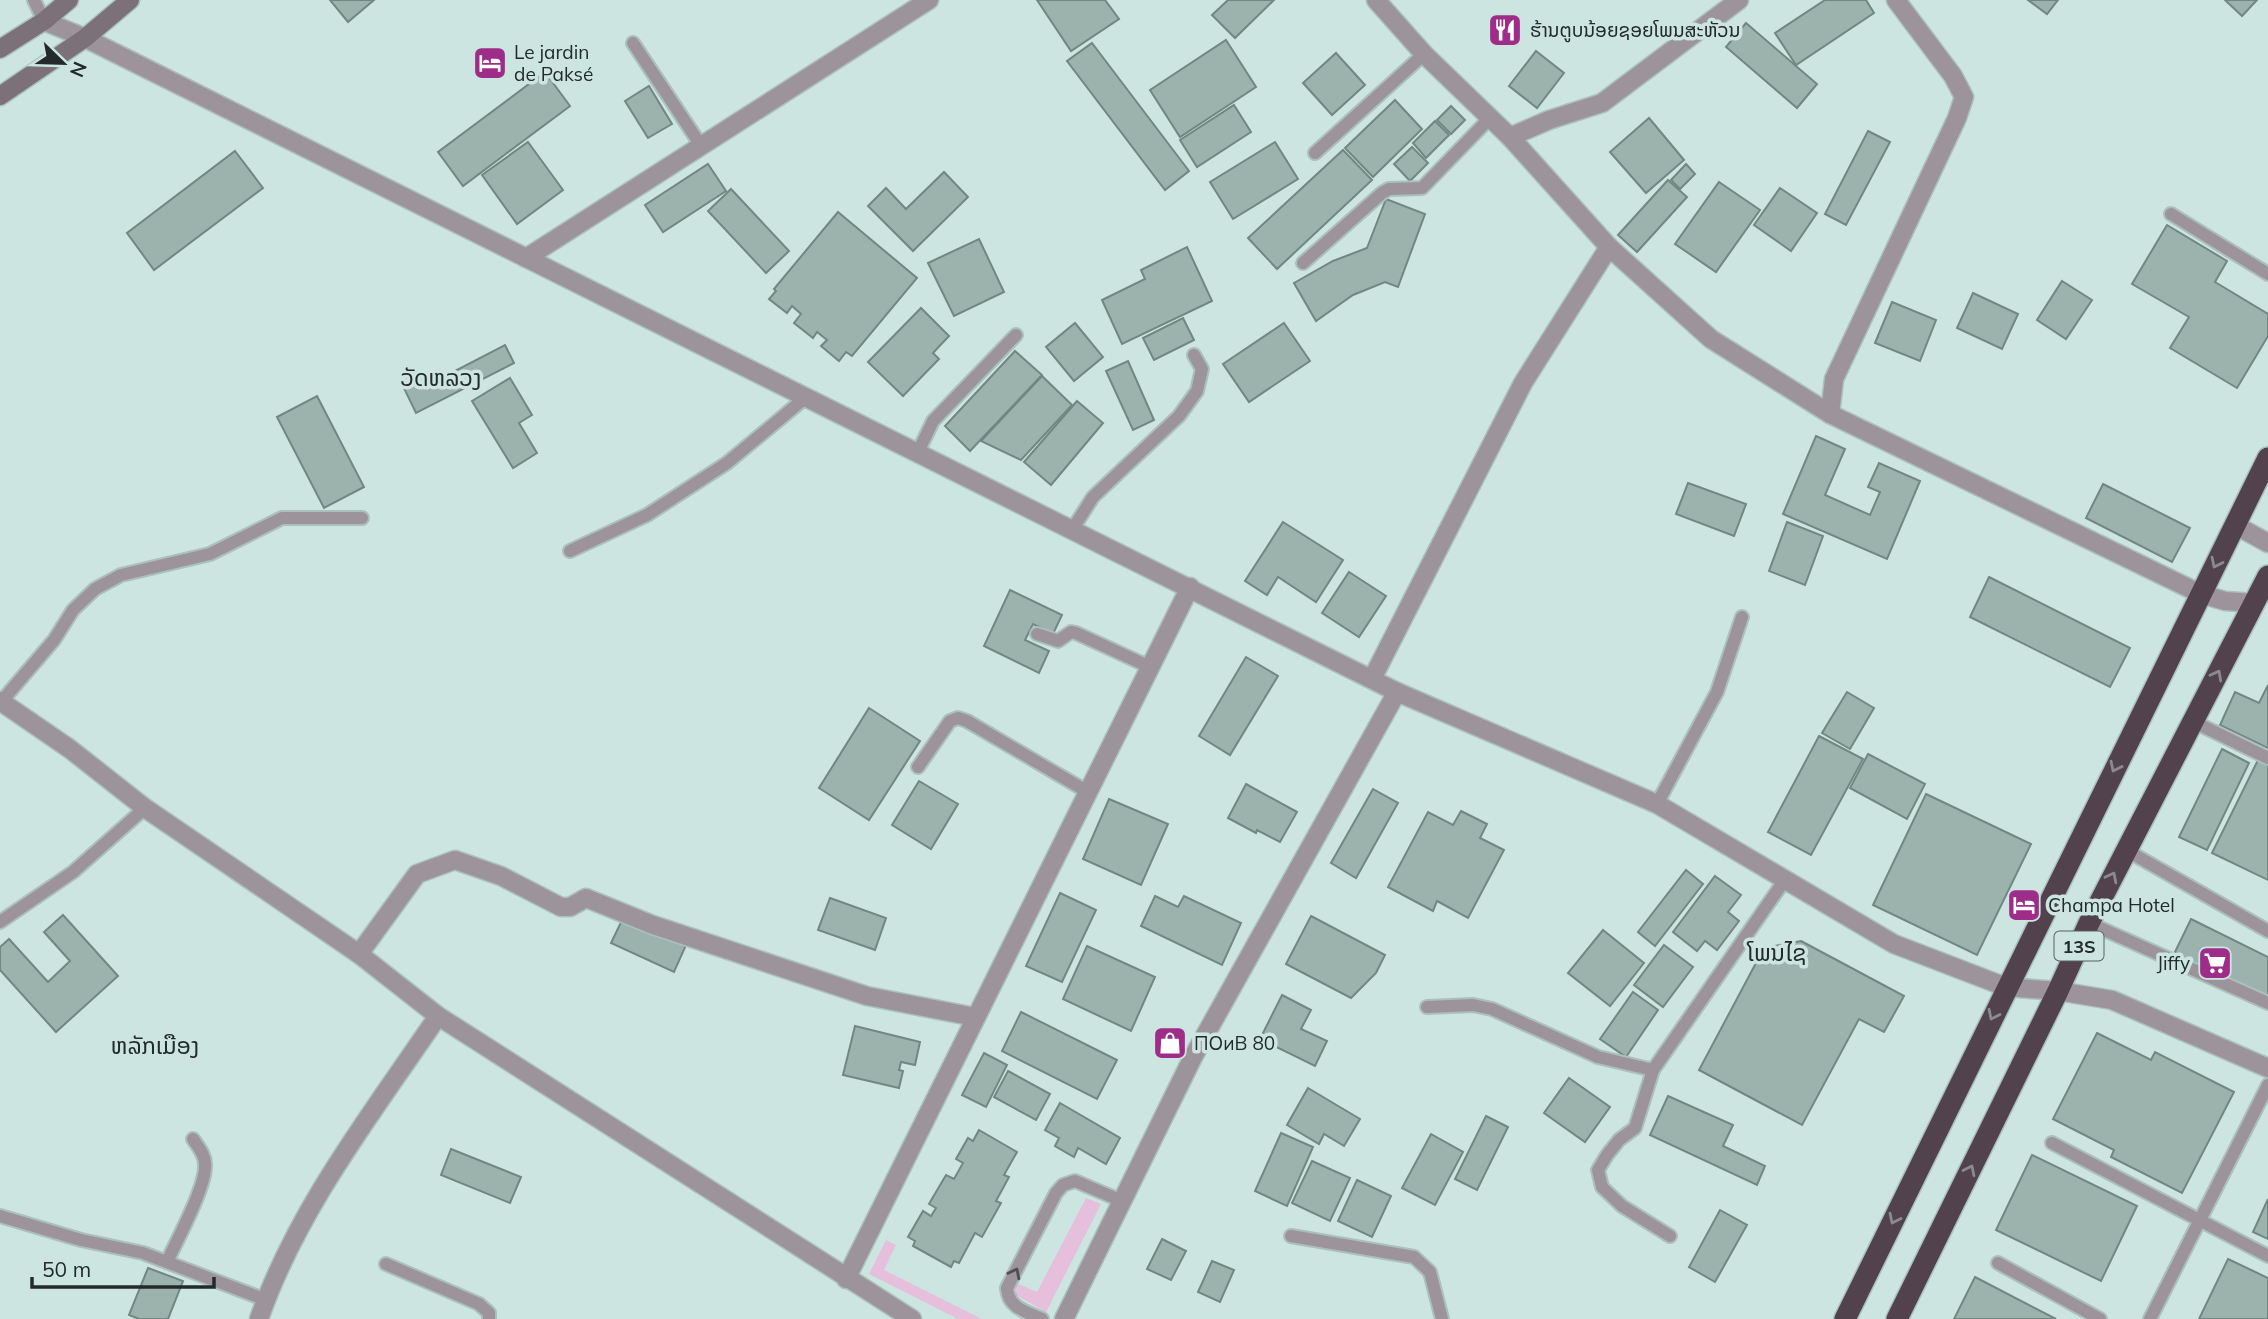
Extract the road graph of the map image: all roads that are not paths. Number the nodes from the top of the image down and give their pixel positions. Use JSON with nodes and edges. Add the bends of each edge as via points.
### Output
{"nodes":[{"id":1,"x":34,"y":0,"type":"edge"},
{"id":2,"x":69,"y":0,"type":"edge"},
{"id":3,"x":130,"y":0,"type":"edge"},
{"id":4,"x":929,"y":0,"type":"edge"},
{"id":5,"x":1376,"y":0,"type":"edge"},
{"id":6,"x":1739,"y":0,"type":"edge"},
{"id":7,"x":1896,"y":0,"type":"edge"},
{"id":8,"x":44,"y":21,"type":"junction"},
{"id":9,"x":85,"y":38,"type":"junction"},
{"id":10,"x":633,"y":43,"type":"dead end"},
{"id":11,"x":0,"y":49,"type":"edge"},
{"id":12,"x":1424,"y":54,"type":"junction"},
{"id":13,"x":0,"y":96,"type":"edge"},
{"id":14,"x":1490,"y":118,"type":"junction"},
{"id":15,"x":1510,"y":136,"type":"junction"},
{"id":16,"x":702,"y":147,"type":"junction"},
{"id":17,"x":1315,"y":153,"type":"dead end"},
{"id":18,"x":2171,"y":214,"type":"dead end"},
{"id":19,"x":1609,"y":247,"type":"junction"},
{"id":20,"x":526,"y":258,"type":"junction"},
{"id":21,"x":1303,"y":263,"type":"dead end"},
{"id":22,"x":2268,"y":274,"type":"edge"},
{"id":23,"x":1016,"y":335,"type":"dead end"},
{"id":24,"x":1194,"y":355,"type":"dead end"},
{"id":25,"x":805,"y":398,"type":"junction"},
{"id":26,"x":1830,"y":414,"type":"junction"},
{"id":27,"x":918,"y":454,"type":"junction"},
{"id":28,"x":2268,"y":458,"type":"edge"},
{"id":29,"x":362,"y":518,"type":"dead end"},
{"id":30,"x":2235,"y":525,"type":"junction"},
{"id":31,"x":1072,"y":530,"type":"junction"},
{"id":32,"x":2268,"y":543,"type":"edge"},
{"id":33,"x":570,"y":551,"type":"dead end"},
{"id":34,"x":2268,"y":576,"type":"edge"},
{"id":35,"x":1190,"y":587,"type":"junction"},
{"id":36,"x":2201,"y":594,"type":"junction"},
{"id":37,"x":2262,"y":605,"type":"edge"},
{"id":38,"x":1742,"y":617,"type":"dead end"},
{"id":39,"x":1037,"y":634,"type":"dead end"},
{"id":40,"x":1150,"y":667,"type":"junction"},
{"id":41,"x":1372,"y":679,"type":"junction"},
{"id":42,"x":1397,"y":692,"type":"junction"},
{"id":43,"x":1,"y":701,"type":"edge"},
{"id":44,"x":2192,"y":721,"type":"junction"},
{"id":45,"x":2268,"y":758,"type":"edge"},
{"id":46,"x":918,"y":767,"type":"dead end"},
{"id":47,"x":1088,"y":792,"type":"junction"},
{"id":48,"x":1657,"y":804,"type":"junction"},
{"id":49,"x":145,"y":808,"type":"junction"},
{"id":50,"x":2126,"y":850,"type":"junction"},
{"id":51,"x":1784,"y":881,"type":"junction"},
{"id":52,"x":0,"y":922,"type":"edge"},
{"id":53,"x":2089,"y":923,"type":"junction"},
{"id":54,"x":2268,"y":931,"type":"edge"},
{"id":55,"x":359,"y":954,"type":"junction"},
{"id":56,"x":2006,"y":987,"type":"junction"},
{"id":57,"x":2058,"y":991,"type":"junction"},
{"id":58,"x":2268,"y":1003,"type":"edge"},
{"id":59,"x":1427,"y":1007,"type":"dead end"},
{"id":60,"x":438,"y":1016,"type":"junction"},
{"id":61,"x":975,"y":1017,"type":"junction"},
{"id":62,"x":2268,"y":1068,"type":"edge"},
{"id":63,"x":1653,"y":1070,"type":"junction"},
{"id":64,"x":2268,"y":1085,"type":"edge"},
{"id":65,"x":193,"y":1139,"type":"dead end"},
{"id":66,"x":2052,"y":1143,"type":"dead end"},
{"id":67,"x":1122,"y":1201,"type":"junction"},
{"id":68,"x":0,"y":1216,"type":"edge"},
{"id":69,"x":2200,"y":1220,"type":"junction"},
{"id":70,"x":1291,"y":1236,"type":"dead end"},
{"id":71,"x":1670,"y":1236,"type":"dead end"},
{"id":72,"x":2268,"y":1256,"type":"edge"},
{"id":73,"x":167,"y":1262,"type":"junction"},
{"id":74,"x":1998,"y":1263,"type":"dead end"},
{"id":75,"x":386,"y":1264,"type":"dead end"},
{"id":76,"x":846,"y":1279,"type":"junction"},
{"id":77,"x":265,"y":1300,"type":"junction"},
{"id":78,"x":259,"y":1319,"type":"edge"},
{"id":79,"x":489,"y":1319,"type":"edge"},
{"id":80,"x":912,"y":1319,"type":"edge"},
{"id":81,"x":1042,"y":1319,"type":"edge"},
{"id":82,"x":1064,"y":1319,"type":"edge"},
{"id":83,"x":1441,"y":1319,"type":"edge"},
{"id":84,"x":1845,"y":1319,"type":"edge"},
{"id":85,"x":1896,"y":1319,"type":"edge"},
{"id":86,"x":2100,"y":1319,"type":"edge"},
{"id":87,"x":2150,"y":1319,"type":"edge"}],
"edges":[{"from":1,"to":8,"type":"lane"},
{"from":2,"to":8,"type":"street"},
{"from":3,"to":9,"type":"street"},
{"from":4,"to":16,"type":"street"},
{"from":5,"to":12,"type":"street"},
{"from":6,"to":15,"type":"street","via":[[1602,103]]},
{"from":7,"to":26,"type":"street","via":[[1964,97],[1833,379]]},
{"from":8,"to":9,"type":"street"},
{"from":8,"to":11,"type":"street"},
{"from":9,"to":13,"type":"street"},
{"from":9,"to":20,"type":"street"},
{"from":10,"to":16,"type":"lane"},
{"from":12,"to":14,"type":"street"},
{"from":12,"to":17,"type":"lane"},
{"from":14,"to":15,"type":"street"},
{"from":14,"to":21,"type":"lane","via":[[1422,188],[1382,193]]},
{"from":15,"to":19,"type":"street"},
{"from":16,"to":20,"type":"street"},
{"from":18,"to":22,"type":"lane"},
{"from":19,"to":26,"type":"street","via":[[1711,339]]},
{"from":19,"to":41,"type":"street","via":[[1523,383]]},
{"from":20,"to":25,"type":"street"},
{"from":23,"to":27,"type":"lane","via":[[933,421]]},
{"from":24,"to":31,"type":"lane","via":[[1202,369],[1200,380],[1180,416],[1093,497]]},
{"from":25,"to":27,"type":"street"},
{"from":25,"to":33,"type":"lane","via":[[727,463],[647,515]]},
{"from":26,"to":36,"type":"street"},
{"from":27,"to":31,"type":"street"},
{"from":28,"to":30,"type":"highway","number":"13S"},
{"from":29,"to":43,"type":"lane","via":[[282,517],[210,554],[121,575],[94,589],[73,610],[54,640]]},
{"from":30,"to":32,"type":"street"},
{"from":30,"to":36,"type":"highway","number":"13S","one_way":true},
{"from":31,"to":35,"type":"street"},
{"from":34,"to":37,"type":"highway","number":"13S"},
{"from":35,"to":40,"type":"street"},
{"from":35,"to":41,"type":"street"},
{"from":36,"to":37,"type":"street"},
{"from":36,"to":56,"type":"highway","number":"13S","one_way":true},
{"from":44,"to":37,"type":"highway","number":"13S","one_way":true},
{"from":38,"to":48,"type":"lane","via":[[1717,692]]},
{"from":39,"to":40,"type":"lane","via":[[1058,641],[1076,633]]},
{"from":40,"to":47,"type":"street"},
{"from":41,"to":42,"type":"street"},
{"from":42,"to":48,"type":"street"},
{"from":42,"to":67,"type":"street","via":[[1193,1057]]},
{"from":43,"to":49,"type":"street"},
{"from":44,"to":45,"type":"lane"},
{"from":44,"to":50,"type":"highway","number":"13S"},
{"from":46,"to":47,"type":"lane","via":[[950,721],[958,718]]},
{"from":47,"to":61,"type":"street"},
{"from":48,"to":51,"type":"street"},
{"from":49,"to":52,"type":"lane","via":[[73,872]]},
{"from":49,"to":55,"type":"street"},
{"from":53,"to":50,"type":"highway","number":"13S","one_way":true},
{"from":50,"to":54,"type":"lane"},
{"from":51,"to":56,"type":"street","via":[[1894,944]]},
{"from":51,"to":63,"type":"lane"},
{"from":53,"to":57,"type":"highway","number":"13S"},
{"from":53,"to":58,"type":"lane"},
{"from":55,"to":60,"type":"street"},
{"from":55,"to":61,"type":"street","via":[[417,874],[455,860],[501,876],[561,907],[586,898],[867,996]]},
{"from":56,"to":57,"type":"street"},
{"from":56,"to":84,"type":"highway","number":"13S","one_way":true},
{"from":57,"to":62,"type":"street","via":[[2112,1000]]},
{"from":85,"to":57,"type":"highway","number":"13S","one_way":true},
{"from":59,"to":63,"type":"lane","via":[[1492,1009],[1598,1057]]},
{"from":60,"to":76,"type":"street"},
{"from":60,"to":77,"type":"street","via":[[326,1181]]},
{"from":61,"to":76,"type":"street"},
{"from":63,"to":71,"type":"lane","via":[[1635,1128],[1613,1147],[1598,1171],[1602,1187],[1622,1206]]},
{"from":64,"to":69,"type":"lane"},
{"from":65,"to":73,"type":"lane","via":[[204,1156],[203,1181]]},
{"from":66,"to":69,"type":"lane"},
{"from":81,"to":67,"type":"lane","one_way":true,"via":[[1013,1305],[1007,1289],[1056,1193],[1075,1181]]},
{"from":67,"to":82,"type":"street"},
{"from":68,"to":73,"type":"lane"},
{"from":69,"to":72,"type":"lane"},
{"from":69,"to":87,"type":"lane"},
{"from":70,"to":83,"type":"lane","via":[[1414,1256],[1430,1272]]},
{"from":73,"to":77,"type":"lane"},
{"from":74,"to":86,"type":"lane"},
{"from":75,"to":79,"type":"lane","via":[[479,1304]]},
{"from":76,"to":80,"type":"street"},
{"from":77,"to":78,"type":"street"}]}
